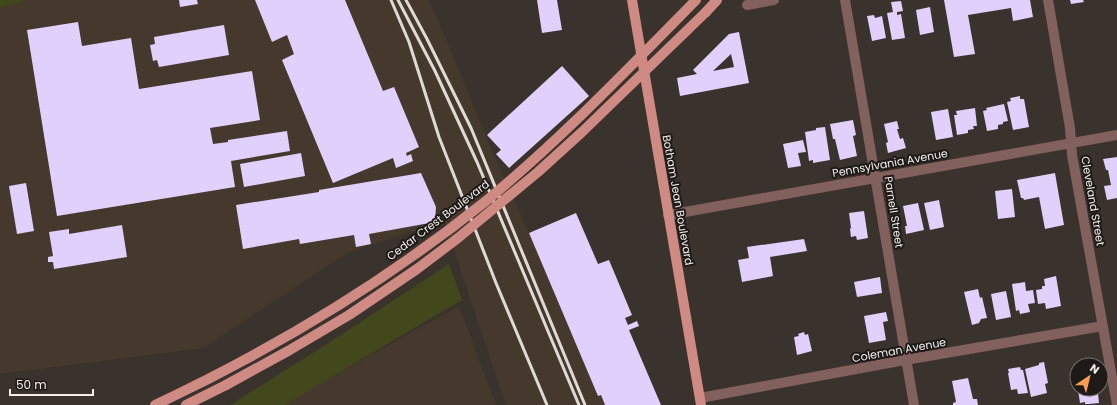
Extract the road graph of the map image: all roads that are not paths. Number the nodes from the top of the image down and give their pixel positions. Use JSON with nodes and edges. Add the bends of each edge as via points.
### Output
{"nodes":[{"id":1,"x":632,"y":0,"type":"edge"},
{"id":2,"x":696,"y":0,"type":"edge"},
{"id":3,"x":717,"y":0,"type":"edge"},
{"id":4,"x":774,"y":0,"type":"edge"},
{"id":5,"x":845,"y":0,"type":"edge"},
{"id":6,"x":1048,"y":0,"type":"edge"},
{"id":7,"x":747,"y":5,"type":"dead end"},
{"id":8,"x":1117,"y":135,"type":"edge"},
{"id":9,"x":1072,"y":142,"type":"junction"},
{"id":10,"x":876,"y":178,"type":"junction"},
{"id":11,"x":668,"y":215,"type":"junction"},
{"id":12,"x":1103,"y":326,"type":"junction"},
{"id":13,"x":905,"y":360,"type":"junction"},
{"id":14,"x":700,"y":402,"type":"edge"},
{"id":15,"x":155,"y":405,"type":"edge"},
{"id":16,"x":186,"y":405,"type":"edge"},
{"id":17,"x":914,"y":405,"type":"edge"},
{"id":18,"x":1117,"y":405,"type":"edge"}],
"edges":[{"from":1,"to":11,"type":"main road","name":"Botham Jean Boulevard"},
{"from":2,"to":15,"type":"main road","name":"Cedar Crest Boulevard","bridge":true,"via":[[559,137],[446,232],[296,331]]},
{"from":3,"to":16,"type":"main road","bridge":true,"via":[[582,132],[458,238],[349,315],[288,351]]},
{"from":4,"to":7,"type":"street"},
{"from":5,"to":10,"type":"street","name":"Parnell Street"},
{"from":6,"to":9,"type":"street","name":"Cleveland Street"},
{"from":8,"to":9,"type":"street","name":"Pennsylvania Avenue"},
{"from":9,"to":10,"type":"street","name":"Pennsylvania Avenue"},
{"from":9,"to":12,"type":"street","name":"Cleveland Street"},
{"from":10,"to":11,"type":"street","name":"Pennsylvania Avenue"},
{"from":10,"to":13,"type":"street","name":"Parnell Street"},
{"from":11,"to":14,"type":"main road","name":"Botham Jean Boulevard"},
{"from":12,"to":13,"type":"street","name":"Coleman Avenue"},
{"from":12,"to":18,"type":"street","name":"Cleveland Street"},
{"from":13,"to":14,"type":"street","name":"Coleman Avenue"},
{"from":13,"to":17,"type":"street","name":"Parnell Street"}]}
